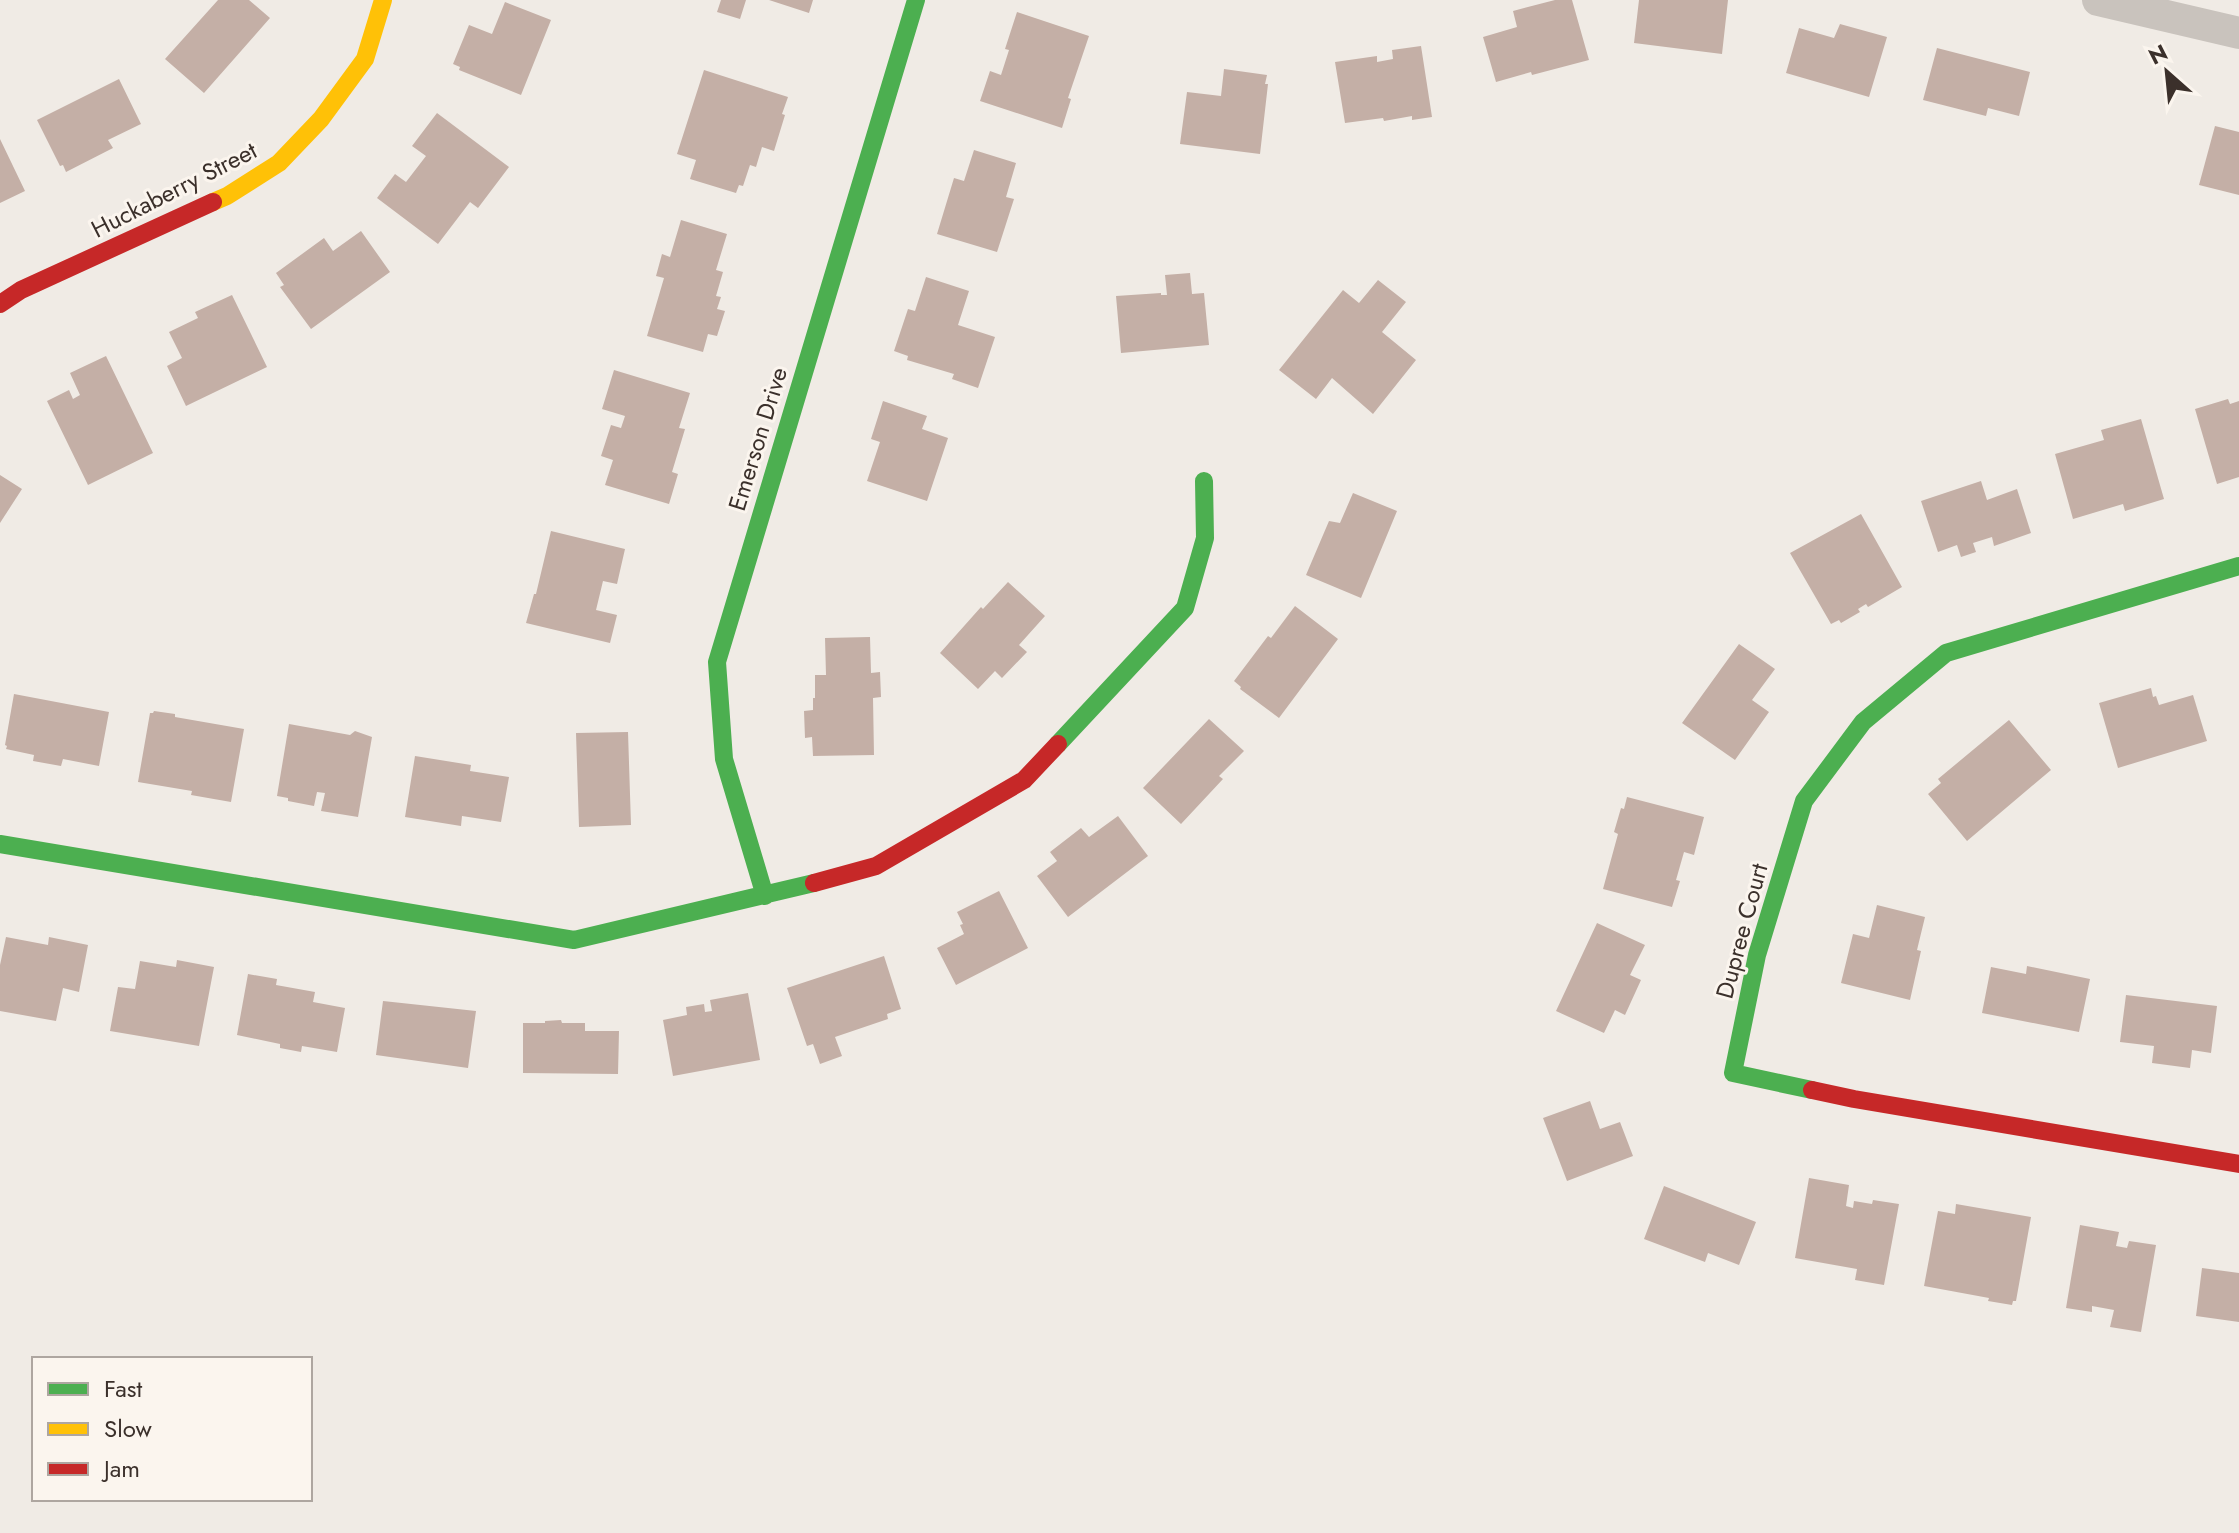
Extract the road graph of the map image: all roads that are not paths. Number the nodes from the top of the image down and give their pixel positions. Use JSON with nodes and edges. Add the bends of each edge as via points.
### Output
{"nodes":[{"id":1,"x":383,"y":0,"type":"edge"},
{"id":2,"x":916,"y":0,"type":"edge"},
{"id":3,"x":2098,"y":0,"type":"edge"},
{"id":4,"x":2239,"y":33,"type":"edge"},
{"id":5,"x":0,"y":304,"type":"edge"},
{"id":6,"x":1204,"y":481,"type":"dead end"},
{"id":7,"x":2239,"y":566,"type":"edge"},
{"id":8,"x":0,"y":844,"type":"edge"},
{"id":9,"x":765,"y":896,"type":"junction"},
{"id":10,"x":2239,"y":1164,"type":"edge"}],
"edges":[{"from":1,"to":5,"type":"street","name":"Huckaberry Street","via":[[365,59],[321,119],[279,163],[227,196]]},
{"from":2,"to":9,"type":"street","name":"Emerson Drive","via":[[717,662],[724,759]]},
{"from":3,"to":4,"type":"street"},
{"from":6,"to":9,"type":"street","via":[[1205,538],[1185,608],[1024,780],[876,866]]},
{"from":7,"to":10,"type":"street","name":"Dupree Court","via":[[1946,653],[1863,722],[1804,801],[1757,955],[1733,1073],[1854,1099]]},
{"from":8,"to":9,"type":"street","via":[[574,940]]}]}
